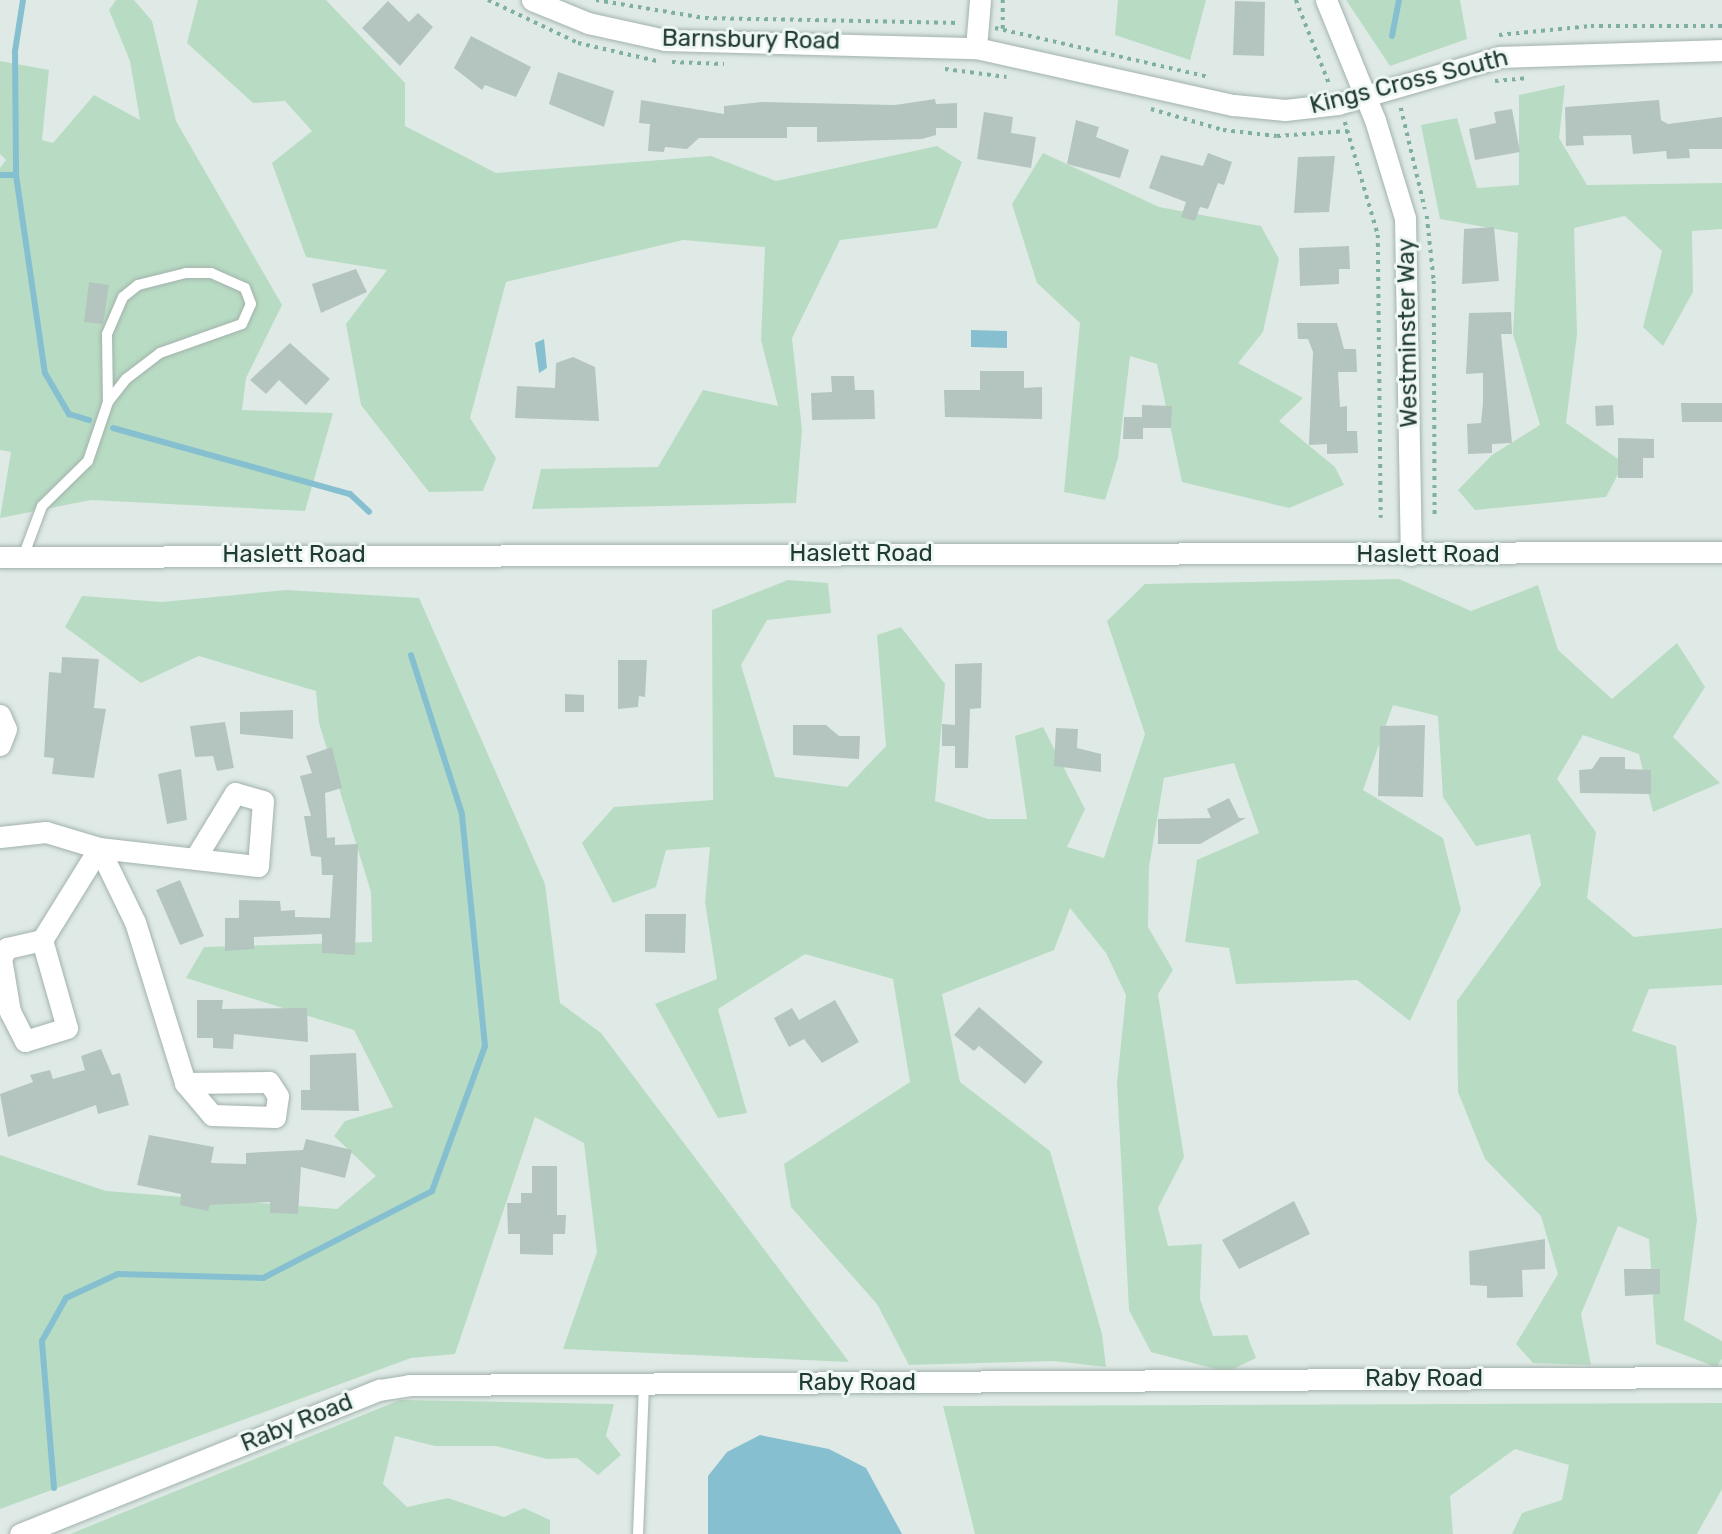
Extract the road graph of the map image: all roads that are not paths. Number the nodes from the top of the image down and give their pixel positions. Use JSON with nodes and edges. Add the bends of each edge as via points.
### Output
{"nodes":[{"id":1,"x":532,"y":0,"type":"edge"},
{"id":2,"x":980,"y":0,"type":"edge"},
{"id":3,"x":1326,"y":0,"type":"edge"},
{"id":4,"x":976,"y":48,"type":"junction"},
{"id":5,"x":1722,"y":50,"type":"edge"},
{"id":6,"x":1364,"y":97,"type":"junction"},
{"id":7,"x":108,"y":402,"type":"junction"},
{"id":8,"x":1722,"y":552,"type":"edge"},
{"id":9,"x":1411,"y":555,"type":"junction"},
{"id":10,"x":0,"y":557,"type":"edge"},
{"id":11,"x":23,"y":557,"type":"junction"},
{"id":12,"x":0,"y":715,"type":"edge"},
{"id":13,"x":0,"y":745,"type":"edge"},
{"id":14,"x":0,"y":837,"type":"edge"},
{"id":15,"x":99,"y":848,"type":"junction"},
{"id":16,"x":196,"y":857,"type":"dead end"},
{"id":17,"x":42,"y":940,"type":"junction"},
{"id":18,"x":185,"y":1083,"type":"dead end"},
{"id":19,"x":1722,"y":1377,"type":"edge"},
{"id":20,"x":644,"y":1384,"type":"junction"},
{"id":21,"x":20,"y":1534,"type":"edge"},
{"id":22,"x":638,"y":1534,"type":"edge"}],
"edges":[{"from":1,"to":4,"type":"street","name":"Barnsbury Road","via":[[588,23],[665,40]]},
{"from":2,"to":4,"type":"street"},
{"from":3,"to":6,"type":"street","name":"Westminster Way"},
{"from":4,"to":6,"type":"street","name":"Kings Cross South","via":[[1234,105],[1285,110]]},
{"from":5,"to":6,"type":"street","name":"Kings Cross South","via":[[1500,57]]},
{"from":6,"to":9,"type":"street","name":"Westminster Way","via":[[1405,218]]},
{"from":7,"to":7,"type":"lane","via":[[160,353],[242,324],[251,304],[245,288],[211,273],[186,273],[138,285],[123,297],[107,334]]},
{"from":7,"to":11,"type":"lane","via":[[88,461],[42,506]]},
{"from":8,"to":9,"type":"street","name":"Haslett Road"},
{"from":9,"to":11,"type":"street","name":"Haslett Road"},
{"from":10,"to":11,"type":"street","name":"Haslett Road"},
{"from":12,"to":13,"type":"street","via":[[6,729]]},
{"from":14,"to":15,"type":"street","via":[[47,832]]},
{"from":15,"to":16,"type":"street"},
{"from":15,"to":17,"type":"street"},
{"from":15,"to":18,"type":"street","via":[[135,922]]},
{"from":17,"to":17,"type":"street","via":[[7,948],[1,958],[10,1013],[24,1041],[67,1028]]},
{"from":19,"to":20,"type":"street","name":"Raby Road"},
{"from":20,"to":21,"type":"street","name":"Raby Road","via":[[379,1390]]},
{"from":20,"to":22,"type":"lane"}]}
